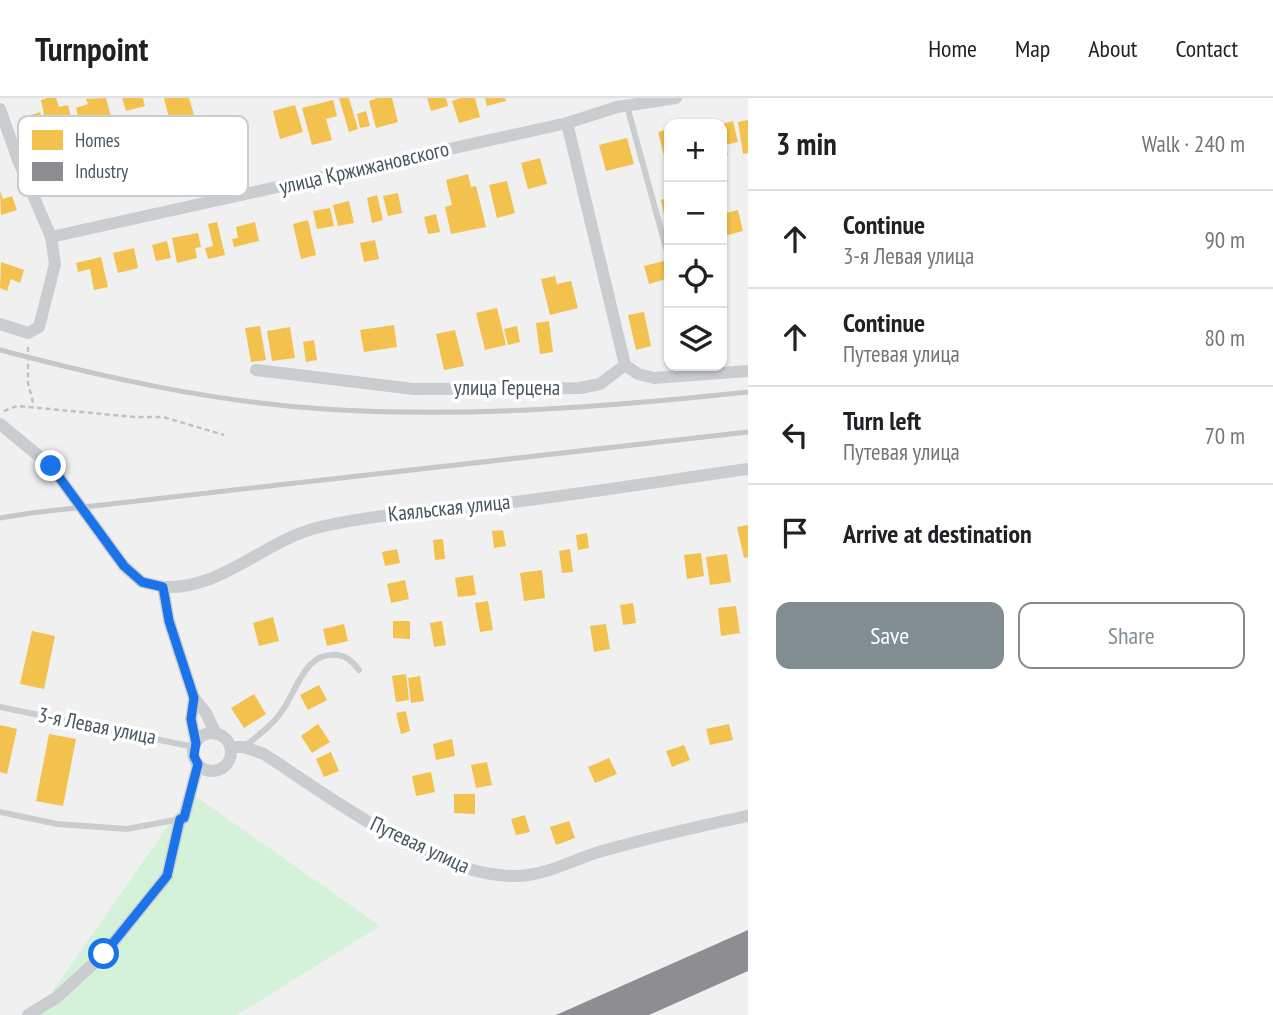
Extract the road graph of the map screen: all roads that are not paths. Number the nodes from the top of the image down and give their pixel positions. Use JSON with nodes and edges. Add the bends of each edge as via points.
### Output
{"nodes":[{"id":1,"x":676,"y":98,"type":"edge"},
{"id":2,"x":619,"y":104,"type":"edge"},
{"id":3,"x":0,"y":109,"type":"edge"},
{"id":4,"x":567,"y":123,"type":"junction"},
{"id":5,"x":18,"y":160,"type":"edge"},
{"id":6,"x":248,"y":193,"type":"edge"},
{"id":7,"x":33,"y":196,"type":"edge"},
{"id":8,"x":237,"y":196,"type":"edge"},
{"id":9,"x":51,"y":237,"type":"junction"},
{"id":10,"x":664,"y":245,"type":"edge"},
{"id":11,"x":0,"y":324,"type":"edge"},
{"id":12,"x":625,"y":365,"type":"junction"},
{"id":13,"x":257,"y":370,"type":"dead end"},
{"id":14,"x":693,"y":371,"type":"edge"},
{"id":15,"x":727,"y":371,"type":"edge"},
{"id":16,"x":748,"y":371,"type":"edge"},
{"id":17,"x":0,"y":424,"type":"edge"},
{"id":18,"x":748,"y":469,"type":"edge"},
{"id":19,"x":163,"y":587,"type":"junction"},
{"id":20,"x":359,"y":670,"type":"dead end"},
{"id":21,"x":194,"y":698,"type":"junction"},
{"id":22,"x":0,"y":707,"type":"edge"},
{"id":23,"x":216,"y":734,"type":"junction"},
{"id":24,"x":195,"y":745,"type":"junction"},
{"id":25,"x":230,"y":747,"type":"junction"},
{"id":26,"x":244,"y":747,"type":"junction"},
{"id":27,"x":198,"y":764,"type":"junction"},
{"id":28,"x":0,"y":812,"type":"edge"},
{"id":29,"x":748,"y":816,"type":"edge"},
{"id":30,"x":180,"y":819,"type":"junction"},
{"id":31,"x":28,"y":1015,"type":"edge"}],
"edges":[{"from":1,"to":2,"type":"street","name":"улица Кржижановского"},
{"from":2,"to":4,"type":"street","name":"улица Кржижановского"},
{"from":2,"to":10,"type":"lane"},
{"from":3,"to":5,"type":"street"},
{"from":4,"to":6,"type":"street","name":"улица Кржижановского"},
{"from":4,"to":12,"type":"street"},
{"from":7,"to":9,"type":"street"},
{"from":8,"to":9,"type":"street","name":"улица Кржижановского"},
{"from":9,"to":11,"type":"street","via":[[55,264],[33,330]]},
{"from":12,"to":13,"type":"street","name":"улица Герцена","via":[[600,384],[580,388],[414,389]]},
{"from":12,"to":14,"type":"street","via":[[654,378]]},
{"from":15,"to":16,"type":"street"},
{"from":17,"to":19,"type":"street","bridge":true,"via":[[51,466],[124,566],[142,582]]},
{"from":18,"to":19,"type":"street","name":"Каяльская улица","via":[[369,516],[316,528],[200,584]]},
{"from":19,"to":21,"type":"street"},
{"from":20,"to":26,"type":"lane","via":[[343,656],[329,654],[315,661],[306,668],[284,709]]},
{"from":21,"to":23,"type":"street"},
{"from":21,"to":24,"type":"street"},
{"from":22,"to":24,"type":"lane","name":"3-я Левая улица"},
{"from":23,"to":24,"type":"street","via":[[206,734]]},
{"from":23,"to":25,"type":"street"},
{"from":24,"to":27,"type":"street"},
{"from":25,"to":26,"type":"street","name":"Путевая улица"},
{"from":25,"to":27,"type":"street","via":[[232,753],[223,768],[205,770]]},
{"from":26,"to":29,"type":"street","name":"Путевая улица","via":[[264,754],[371,823],[450,864],[485,874],[518,876],[553,869],[600,852]]},
{"from":27,"to":30,"type":"street"},
{"from":28,"to":30,"type":"lane","via":[[57,824],[127,829]]},
{"from":30,"to":31,"type":"street","via":[[167,876],[104,954],[56,998]]}]}
